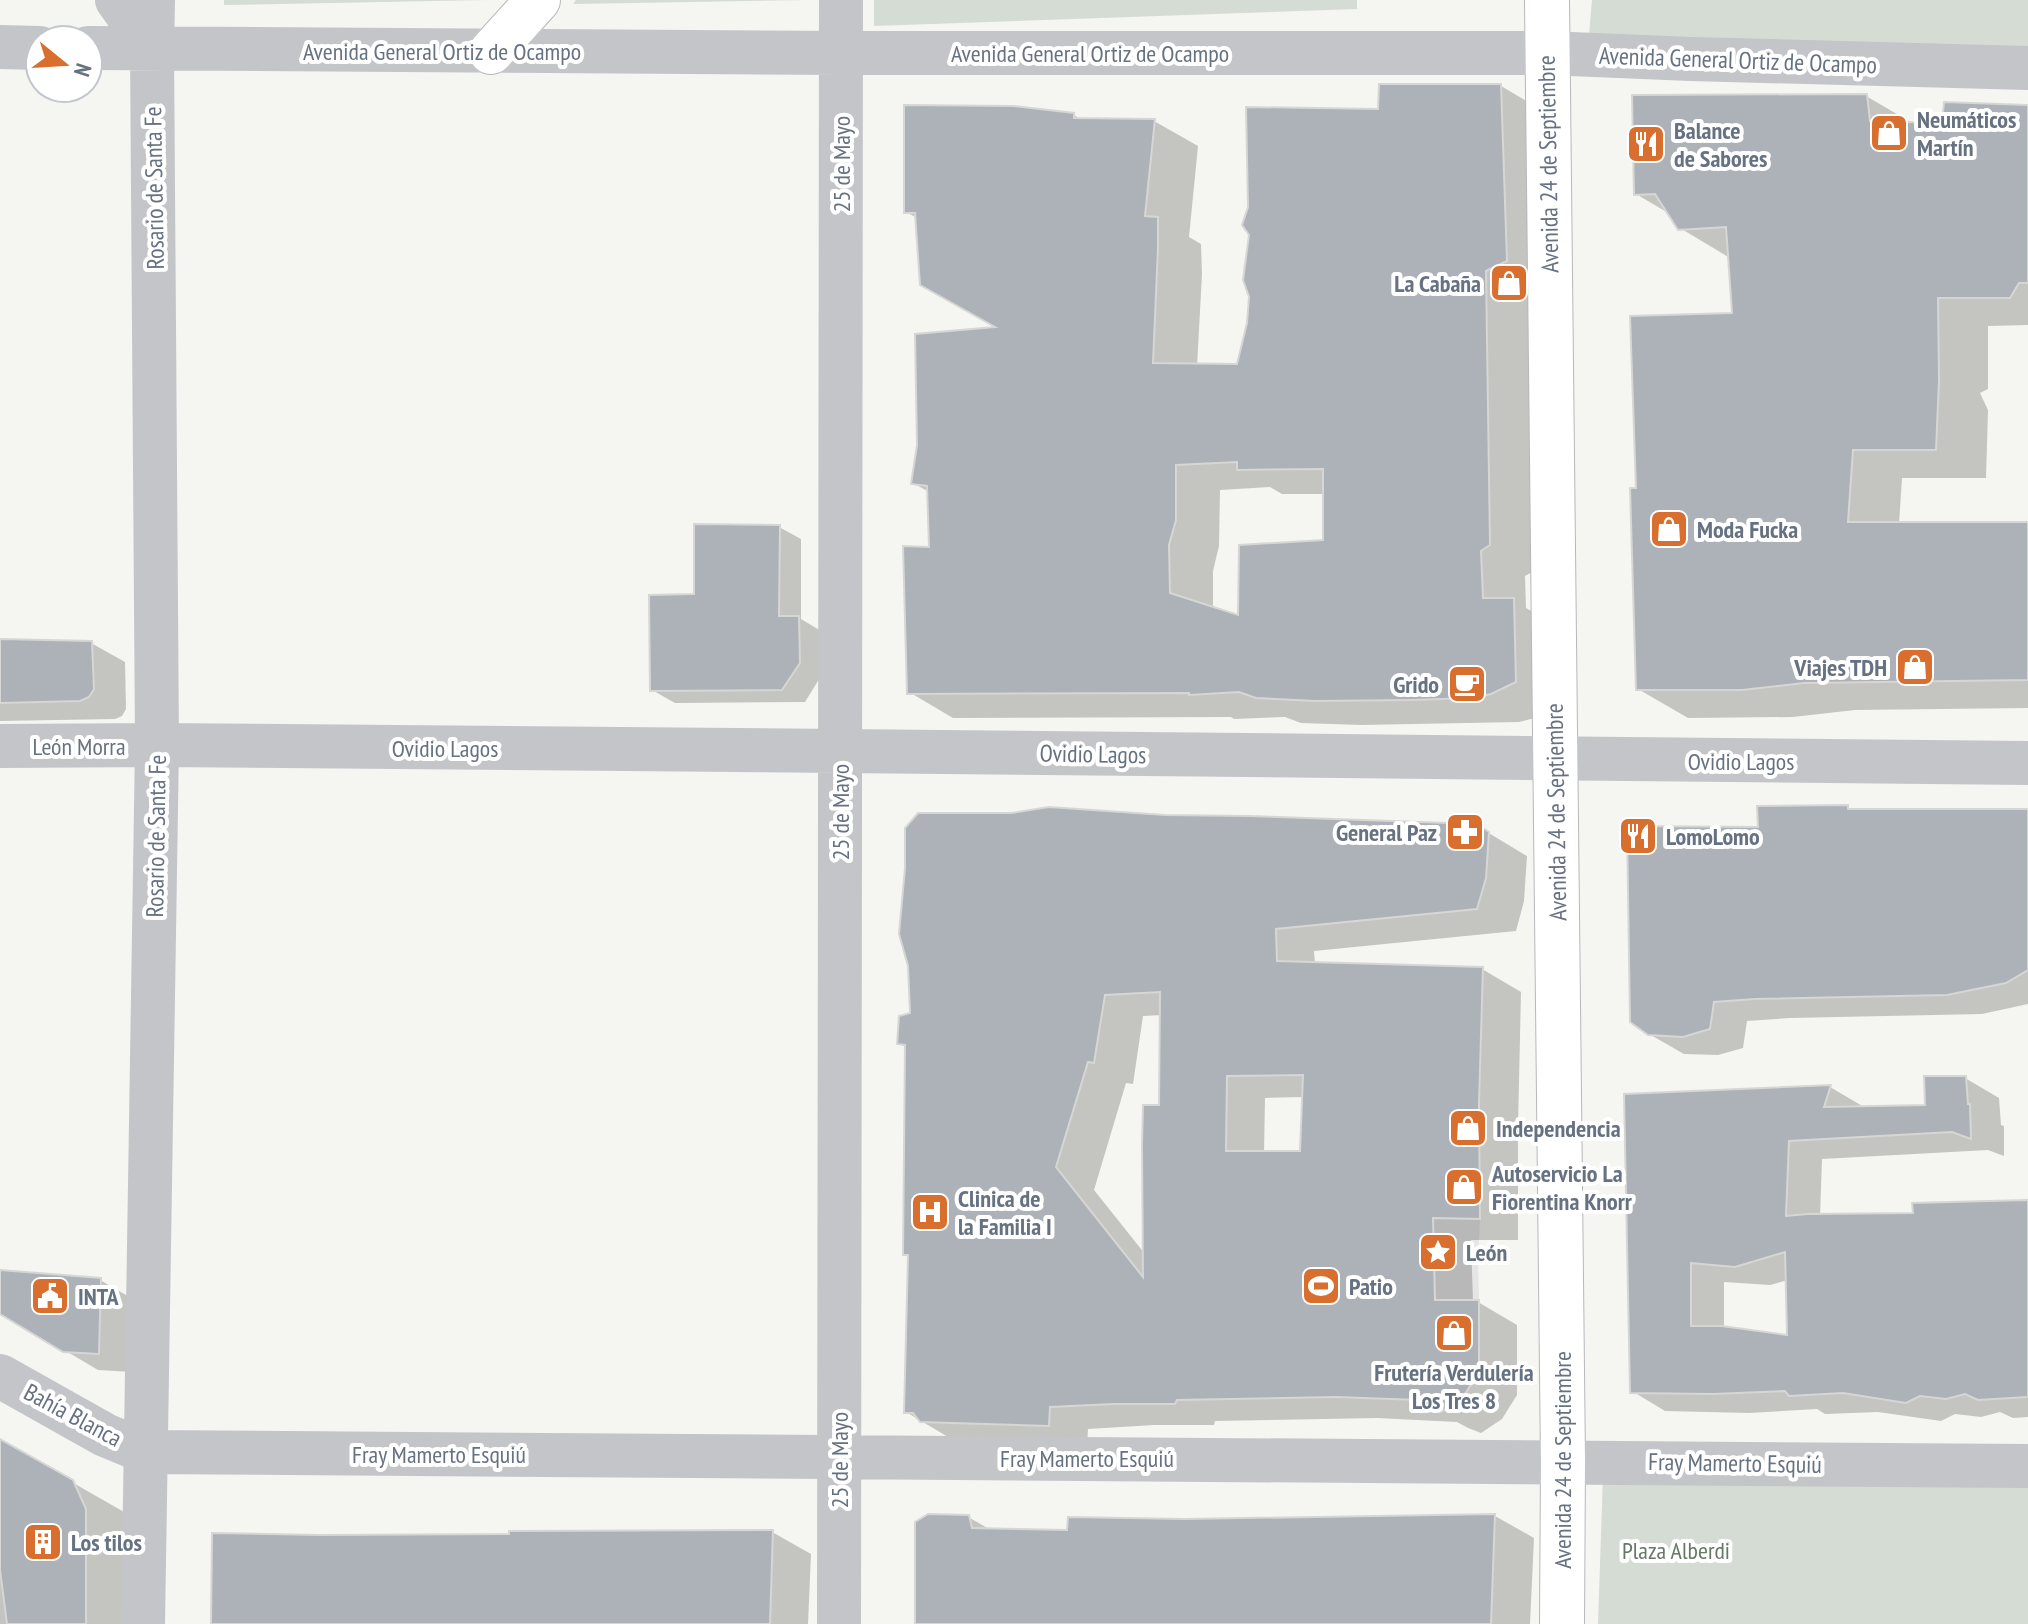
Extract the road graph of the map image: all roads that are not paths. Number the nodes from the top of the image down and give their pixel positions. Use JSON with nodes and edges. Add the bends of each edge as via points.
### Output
{"nodes":[{"id":1,"x":117,"y":0,"type":"edge"},
{"id":2,"x":153,"y":0,"type":"edge"},
{"id":3,"x":538,"y":0,"type":"edge"},
{"id":4,"x":841,"y":0,"type":"edge"},
{"id":5,"x":1547,"y":0,"type":"edge"},
{"id":6,"x":0,"y":47,"type":"edge"},
{"id":7,"x":24,"y":48,"type":"edge"},
{"id":8,"x":104,"y":48,"type":"edge"},
{"id":9,"x":152,"y":49,"type":"junction"},
{"id":10,"x":491,"y":52,"type":"junction"},
{"id":11,"x":1497,"y":52,"type":"junction"},
{"id":12,"x":841,"y":53,"type":"junction"},
{"id":13,"x":1547,"y":53,"type":"junction"},
{"id":14,"x":1616,"y":57,"type":"junction"},
{"id":15,"x":2028,"y":68,"type":"edge"},
{"id":16,"x":157,"y":745,"type":"junction"},
{"id":17,"x":0,"y":746,"type":"edge"},
{"id":18,"x":840,"y":751,"type":"junction"},
{"id":19,"x":1555,"y":759,"type":"junction"},
{"id":20,"x":2028,"y":763,"type":"edge"},
{"id":21,"x":0,"y":1376,"type":"edge"},
{"id":22,"x":146,"y":1452,"type":"junction"},
{"id":23,"x":839,"y":1457,"type":"junction"},
{"id":24,"x":1563,"y":1462,"type":"junction"},
{"id":25,"x":2028,"y":1466,"type":"edge"},
{"id":26,"x":143,"y":1624,"type":"edge"},
{"id":27,"x":839,"y":1624,"type":"edge"},
{"id":28,"x":1562,"y":1624,"type":"edge"}],
"edges":[{"from":1,"to":9,"type":"street"},
{"from":2,"to":9,"type":"street","name":"Rosario de Santa Fe"},
{"from":3,"to":10,"type":"main road"},
{"from":4,"to":12,"type":"street","name":"25 de Mayo"},
{"from":5,"to":11,"type":"street","via":[[1530,38]]},
{"from":5,"to":13,"type":"main road","name":"Avenida 24 de Septiembre"},
{"from":5,"to":14,"type":"street","via":[[1569,34]]},
{"from":6,"to":7,"type":"street"},
{"from":8,"to":9,"type":"street","name":"Avenida General Ortiz de Ocampo"},
{"from":9,"to":10,"type":"street","name":"Avenida General Ortiz de Ocampo"},
{"from":9,"to":16,"type":"street","name":"Rosario de Santa Fe"},
{"from":10,"to":12,"type":"street","name":"Avenida General Ortiz de Ocampo"},
{"from":11,"to":12,"type":"street","name":"Avenida General Ortiz de Ocampo"},
{"from":11,"to":13,"type":"street","name":"Avenida General Ortiz de Ocampo"},
{"from":12,"to":18,"type":"street","name":"25 de Mayo"},
{"from":13,"to":14,"type":"street","name":"Avenida General Ortiz de Ocampo"},
{"from":13,"to":19,"type":"main road","name":"Avenida 24 de Septiembre"},
{"from":14,"to":15,"type":"street","name":"Avenida General Ortiz de Ocampo"},
{"from":16,"to":17,"type":"street","name":"León Morra"},
{"from":16,"to":18,"type":"street","name":"Ovidio Lagos"},
{"from":16,"to":22,"type":"street","name":"Rosario de Santa Fe"},
{"from":18,"to":19,"type":"street","name":"Ovidio Lagos"},
{"from":18,"to":23,"type":"street","name":"25 de Mayo"},
{"from":19,"to":20,"type":"street","name":"Ovidio Lagos"},
{"from":19,"to":24,"type":"main road","name":"Avenida 24 de Septiembre"},
{"from":21,"to":22,"type":"street","name":"Bahía Blanca"},
{"from":22,"to":23,"type":"street","name":"Fray Mamerto Esquiú"},
{"from":22,"to":26,"type":"street","name":"Rosario de Santa Fe"},
{"from":23,"to":24,"type":"street","name":"Fray Mamerto Esquiú"},
{"from":23,"to":27,"type":"street","name":"25 de Mayo"},
{"from":24,"to":25,"type":"street","name":"Fray Mamerto Esquiú"},
{"from":24,"to":28,"type":"main road","name":"Avenida 24 de Septiembre"}]}
